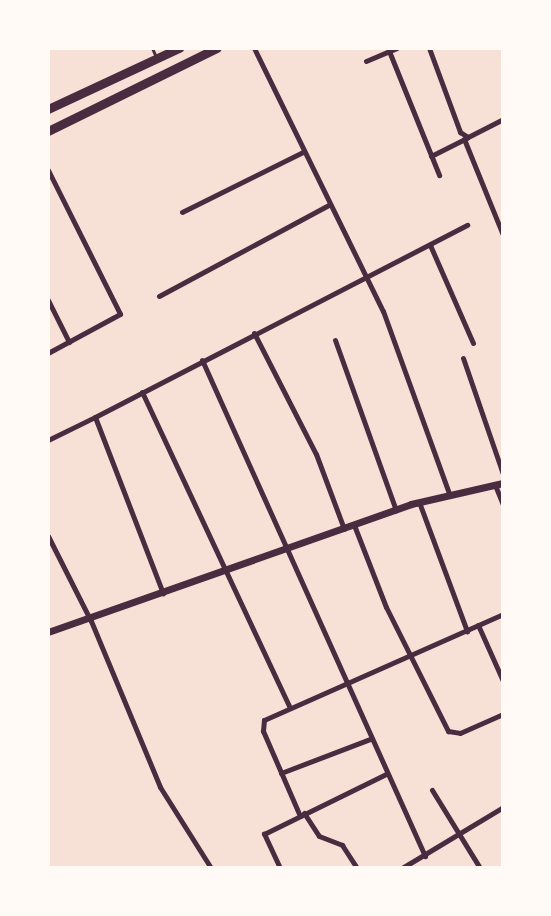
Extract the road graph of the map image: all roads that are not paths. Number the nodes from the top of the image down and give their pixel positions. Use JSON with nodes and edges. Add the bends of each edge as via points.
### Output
{"nodes":[{"id":1,"x":152,"y":48,"type":"edge"},
{"id":2,"x":179,"y":48,"type":"edge"},
{"id":3,"x":217,"y":48,"type":"edge"},
{"id":4,"x":254,"y":48,"type":"edge"},
{"id":5,"x":396,"y":48,"type":"edge"},
{"id":6,"x":429,"y":48,"type":"edge"},
{"id":7,"x":389,"y":51,"type":"junction"},
{"id":8,"x":157,"y":58,"type":"junction"},
{"id":9,"x":366,"y":62,"type":"dead end"},
{"id":10,"x":48,"y":109,"type":"edge"},
{"id":11,"x":503,"y":119,"type":"edge"},
{"id":12,"x":48,"y":131,"type":"edge"},
{"id":13,"x":466,"y":138,"type":"junction"},
{"id":14,"x":303,"y":152,"type":"junction"},
{"id":15,"x":431,"y":156,"type":"junction"},
{"id":16,"x":48,"y":170,"type":"edge"},
{"id":17,"x":439,"y":175,"type":"dead end"},
{"id":18,"x":328,"y":205,"type":"junction"},
{"id":19,"x":182,"y":212,"type":"dead end"},
{"id":20,"x":467,"y":225,"type":"dead end"},
{"id":21,"x":503,"y":234,"type":"edge"},
{"id":22,"x":430,"y":245,"type":"junction"},
{"id":23,"x":365,"y":276,"type":"junction"},
{"id":24,"x":159,"y":296,"type":"dead end"},
{"id":25,"x":48,"y":300,"type":"edge"},
{"id":26,"x":254,"y":333,"type":"junction"},
{"id":27,"x":335,"y":340,"type":"dead end"},
{"id":28,"x":69,"y":342,"type":"junction"},
{"id":29,"x":473,"y":343,"type":"dead end"},
{"id":30,"x":48,"y":353,"type":"edge"},
{"id":31,"x":463,"y":358,"type":"dead end"},
{"id":32,"x":202,"y":360,"type":"junction"},
{"id":33,"x":142,"y":392,"type":"junction"},
{"id":34,"x":95,"y":417,"type":"junction"},
{"id":35,"x":48,"y":440,"type":"edge"},
{"id":36,"x":503,"y":474,"type":"edge"},
{"id":37,"x":499,"y":484,"type":"edge"},
{"id":38,"x":449,"y":493,"type":"junction"},
{"id":39,"x":419,"y":502,"type":"junction"},
{"id":40,"x":503,"y":505,"type":"edge"},
{"id":41,"x":396,"y":510,"type":"junction"},
{"id":42,"x":354,"y":525,"type":"junction"},
{"id":43,"x":344,"y":529,"type":"junction"},
{"id":44,"x":48,"y":536,"type":"edge"},
{"id":45,"x":286,"y":550,"type":"junction"},
{"id":46,"x":228,"y":571,"type":"junction"},
{"id":47,"x":163,"y":595,"type":"junction"},
{"id":48,"x":503,"y":614,"type":"edge"},
{"id":49,"x":91,"y":621,"type":"junction"},
{"id":50,"x":478,"y":625,"type":"junction"},
{"id":51,"x":467,"y":631,"type":"junction"},
{"id":52,"x":48,"y":632,"type":"edge"},
{"id":53,"x":411,"y":654,"type":"junction"},
{"id":54,"x":344,"y":680,"type":"junction"},
{"id":55,"x":503,"y":681,"type":"edge"},
{"id":56,"x":289,"y":706,"type":"junction"},
{"id":57,"x":503,"y":714,"type":"edge"},
{"id":58,"x":370,"y":739,"type":"junction"},
{"id":59,"x":281,"y":773,"type":"junction"},
{"id":60,"x":386,"y":774,"type":"junction"},
{"id":61,"x":432,"y":789,"type":"dead end"},
{"id":62,"x":503,"y":807,"type":"edge"},
{"id":63,"x":302,"y":814,"type":"junction"},
{"id":64,"x":459,"y":834,"type":"junction"},
{"id":65,"x":425,"y":856,"type":"junction"},
{"id":66,"x":211,"y":868,"type":"edge"},
{"id":67,"x":280,"y":868,"type":"edge"},
{"id":68,"x":357,"y":868,"type":"edge"},
{"id":69,"x":402,"y":868,"type":"edge"},
{"id":70,"x":480,"y":868,"type":"edge"}],
"edges":[{"from":1,"to":8,"type":"lane"},
{"from":2,"to":8,"type":"highway"},
{"from":3,"to":12,"type":"highway"},
{"from":4,"to":14,"type":"street"},
{"from":5,"to":7,"type":"street"},
{"from":6,"to":13,"type":"street","via":[[460,132]]},
{"from":7,"to":9,"type":"street"},
{"from":7,"to":15,"type":"street"},
{"from":8,"to":10,"type":"highway"},
{"from":11,"to":13,"type":"street"},
{"from":13,"to":15,"type":"street"},
{"from":13,"to":21,"type":"street"},
{"from":14,"to":18,"type":"street"},
{"from":14,"to":19,"type":"street"},
{"from":15,"to":17,"type":"street"},
{"from":16,"to":28,"type":"street","via":[[119,309],[117,319]]},
{"from":18,"to":23,"type":"street"},
{"from":18,"to":24,"type":"street"},
{"from":20,"to":22,"type":"street"},
{"from":22,"to":23,"type":"street"},
{"from":22,"to":29,"type":"street"},
{"from":23,"to":26,"type":"street"},
{"from":23,"to":38,"type":"street","via":[[395,339]]},
{"from":25,"to":28,"type":"street"},
{"from":26,"to":32,"type":"street"},
{"from":26,"to":43,"type":"street","via":[[316,454]]},
{"from":27,"to":41,"type":"street"},
{"from":28,"to":30,"type":"street"},
{"from":31,"to":36,"type":"street"},
{"from":32,"to":33,"type":"street"},
{"from":32,"to":45,"type":"street"},
{"from":33,"to":34,"type":"street"},
{"from":33,"to":46,"type":"street"},
{"from":34,"to":35,"type":"street"},
{"from":34,"to":47,"type":"street"},
{"from":37,"to":38,"type":"street"},
{"from":37,"to":40,"type":"street"},
{"from":38,"to":39,"type":"street"},
{"from":39,"to":41,"type":"street"},
{"from":39,"to":51,"type":"street"},
{"from":41,"to":42,"type":"street"},
{"from":42,"to":43,"type":"street"},
{"from":42,"to":53,"type":"street","via":[[386,608]]},
{"from":43,"to":45,"type":"street"},
{"from":44,"to":49,"type":"street"},
{"from":45,"to":46,"type":"street"},
{"from":45,"to":54,"type":"street"},
{"from":46,"to":47,"type":"street"},
{"from":46,"to":56,"type":"street"},
{"from":47,"to":49,"type":"street"},
{"from":48,"to":50,"type":"street"},
{"from":49,"to":52,"type":"street"},
{"from":49,"to":66,"type":"street","via":[[156,778]]},
{"from":50,"to":51,"type":"street"},
{"from":50,"to":55,"type":"street"},
{"from":51,"to":53,"type":"street"},
{"from":53,"to":54,"type":"street"},
{"from":53,"to":57,"type":"street","via":[[451,733]]},
{"from":54,"to":56,"type":"street"},
{"from":54,"to":58,"type":"street"},
{"from":56,"to":59,"type":"street","via":[[267,717],[262,727]]},
{"from":58,"to":59,"type":"street"},
{"from":58,"to":60,"type":"street"},
{"from":59,"to":63,"type":"street"},
{"from":60,"to":63,"type":"street"},
{"from":60,"to":65,"type":"street"},
{"from":61,"to":64,"type":"street"},
{"from":62,"to":64,"type":"street"},
{"from":63,"to":67,"type":"street","via":[[263,835]]},
{"from":63,"to":68,"type":"street","via":[[319,836],[342,845]]},
{"from":64,"to":65,"type":"street"},
{"from":64,"to":70,"type":"street"},
{"from":65,"to":69,"type":"street"}]}
